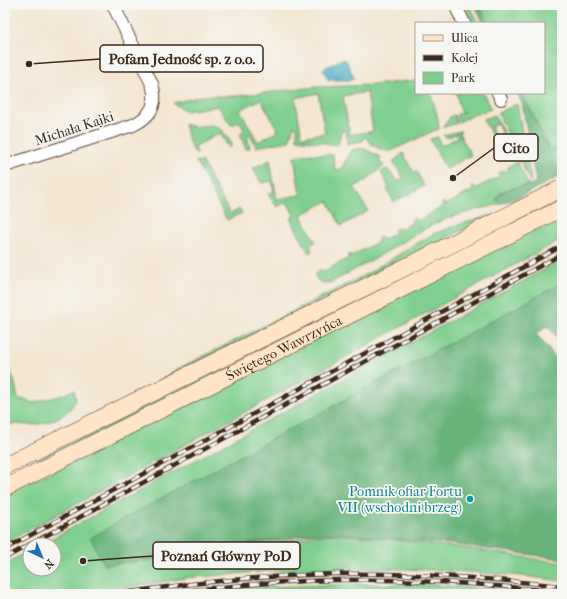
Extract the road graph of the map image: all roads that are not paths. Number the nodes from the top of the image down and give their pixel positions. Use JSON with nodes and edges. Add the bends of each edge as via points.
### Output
{"nodes":[{"id":1,"x":113,"y":5,"type":"edge"},
{"id":2,"x":455,"y":5,"type":"edge"},
{"id":3,"x":464,"y":22,"type":"edge"},
{"id":4,"x":5,"y":166,"type":"edge"},
{"id":5,"x":562,"y":188,"type":"edge"},
{"id":6,"x":562,"y":208,"type":"edge"},
{"id":7,"x":5,"y":466,"type":"edge"},
{"id":8,"x":5,"y":488,"type":"edge"}],
"edges":[{"from":1,"to":4,"type":"street","name":"Michała Kajki","via":[[154,91],[155,97],[150,112],[133,124]]},
{"from":2,"to":3,"type":"street"},
{"from":5,"to":7,"type":"main road","name":"Świętego Wawrzyńca"},
{"from":6,"to":8,"type":"main road","name":"Świętego Wawrzyńca"}]}
